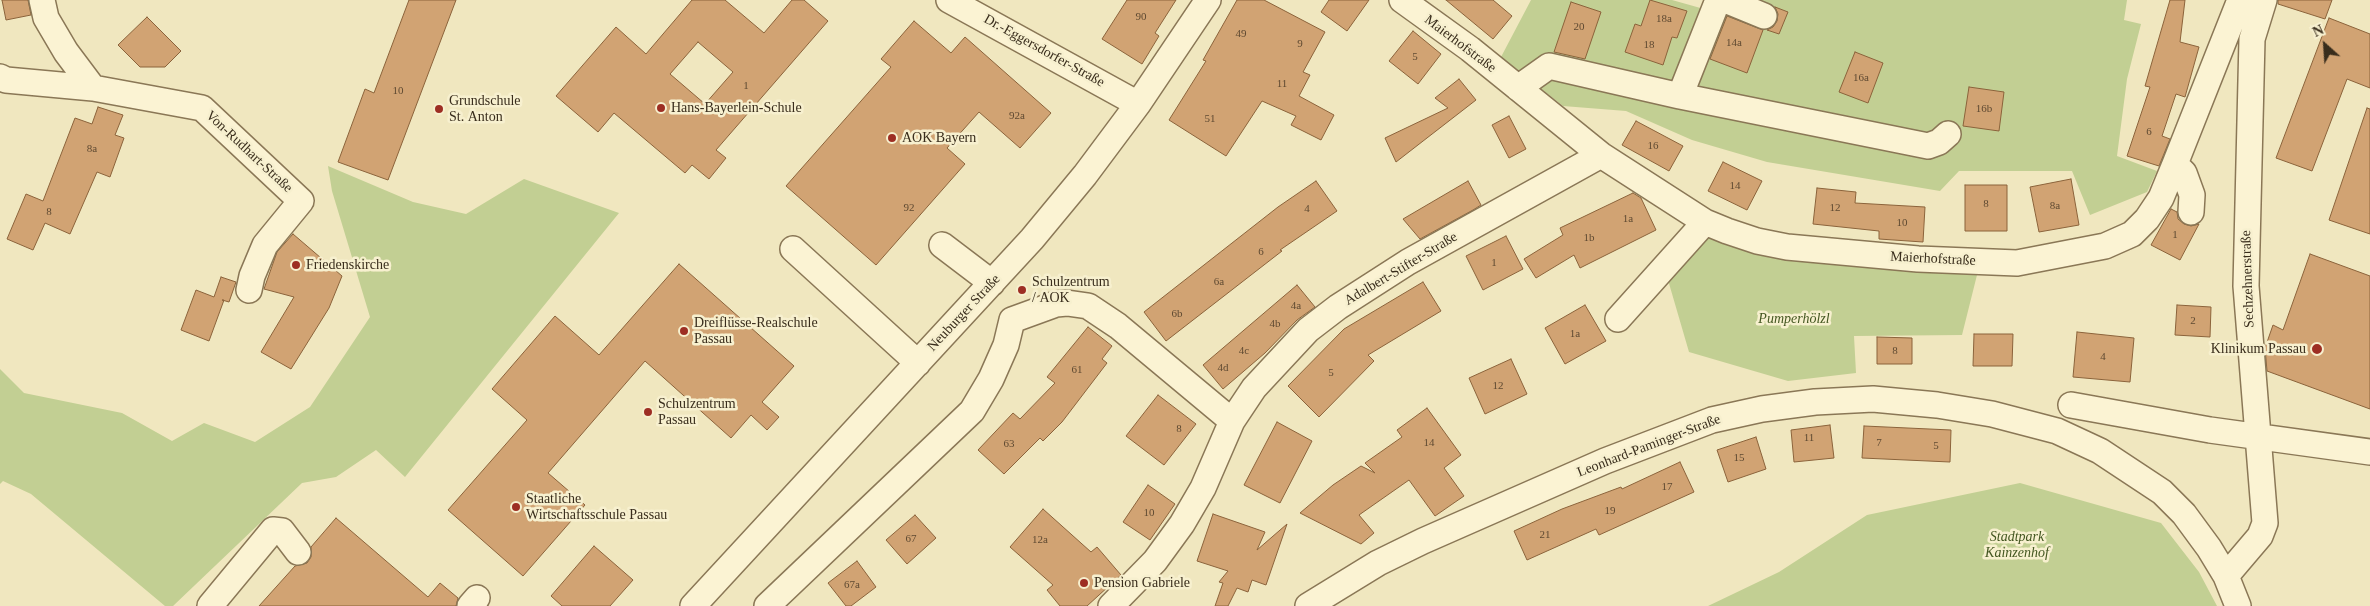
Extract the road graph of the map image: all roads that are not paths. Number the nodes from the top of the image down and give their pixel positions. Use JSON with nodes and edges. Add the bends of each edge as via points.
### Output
{"nodes":[{"id":1,"x":42,"y":0,"type":"edge"},
{"id":2,"x":949,"y":0,"type":"edge"},
{"id":3,"x":1208,"y":0,"type":"edge"},
{"id":4,"x":1402,"y":0,"type":"edge"},
{"id":5,"x":1718,"y":0,"type":"edge"},
{"id":6,"x":1725,"y":0,"type":"edge"},
{"id":7,"x":2240,"y":0,"type":"edge"},
{"id":8,"x":2264,"y":0,"type":"edge"},
{"id":9,"x":1764,"y":16,"type":"dead end"},
{"id":10,"x":0,"y":77,"type":"edge"},
{"id":11,"x":93,"y":88,"type":"junction"},
{"id":12,"x":1518,"y":88,"type":"junction"},
{"id":13,"x":1680,"y":96,"type":"junction"},
{"id":14,"x":1138,"y":104,"type":"junction"},
{"id":15,"x":1948,"y":134,"type":"dead end"},
{"id":16,"x":1601,"y":155,"type":"junction"},
{"id":17,"x":2175,"y":164,"type":"junction"},
{"id":18,"x":2191,"y":212,"type":"dead end"},
{"id":19,"x":1705,"y":222,"type":"junction"},
{"id":20,"x":942,"y":245,"type":"dead end"},
{"id":21,"x":792,"y":249,"type":"dead end"},
{"id":22,"x":986,"y":289,"type":"junction"},
{"id":23,"x":249,"y":290,"type":"dead end"},
{"id":24,"x":1618,"y":319,"type":"dead end"},
{"id":25,"x":1012,"y":320,"type":"junction"},
{"id":26,"x":918,"y":363,"type":"junction"},
{"id":27,"x":2071,"y":405,"type":"dead end"},
{"id":28,"x":1232,"y":421,"type":"junction"},
{"id":29,"x":2259,"y":437,"type":"junction"},
{"id":30,"x":2370,"y":452,"type":"edge"},
{"id":31,"x":298,"y":552,"type":"dead end"},
{"id":32,"x":2226,"y":576,"type":"junction"},
{"id":33,"x":210,"y":606,"type":"edge"},
{"id":34,"x":693,"y":606,"type":"edge"},
{"id":35,"x":767,"y":606,"type":"edge"},
{"id":36,"x":1111,"y":606,"type":"edge"},
{"id":37,"x":1308,"y":606,"type":"edge"},
{"id":38,"x":2238,"y":606,"type":"edge"}],
"edges":[{"from":1,"to":11,"type":"street","via":[[46,18]]},
{"from":2,"to":14,"type":"street","name":"Dr.-Eggersdorfer-Straße"},
{"from":3,"to":14,"type":"street","name":"Neuburger Straße"},
{"from":4,"to":12,"type":"street","name":"Maierhofstraße"},
{"from":5,"to":13,"type":"street"},
{"from":6,"to":9,"type":"street"},
{"from":7,"to":17,"type":"street","name":"Maierhofstraße"},
{"from":8,"to":29,"type":"street","name":"Sechzehnerstraße","via":[[2252,39],[2246,286]]},
{"from":10,"to":11,"type":"street","name":"Von-Rudhart-Straße"},
{"from":11,"to":23,"type":"street","name":"Von-Rudhart-Straße","via":[[202,108],[301,201],[265,245]]},
{"from":12,"to":13,"type":"street","via":[[1549,66]]},
{"from":12,"to":16,"type":"street","name":"Maierhofstraße"},
{"from":13,"to":15,"type":"street","via":[[1928,146]]},
{"from":14,"to":22,"type":"street","name":"Neuburger Straße","via":[[1085,175]]},
{"from":16,"to":19,"type":"street","name":"Maierhofstraße"},
{"from":16,"to":28,"type":"street","name":"Adalbert-Stifter-Straße","via":[[1408,262],[1338,307],[1284,354],[1254,388]]},
{"from":17,"to":18,"type":"street","via":[[2184,173],[2192,195]]},
{"from":17,"to":19,"type":"street","name":"Maierhofstraße","via":[[2161,198],[2132,234],[2105,246],[2017,263],[1918,259],[1787,247],[1738,236]]},
{"from":19,"to":24,"type":"street"},
{"from":20,"to":22,"type":"street"},
{"from":21,"to":26,"type":"street"},
{"from":22,"to":25,"type":"street"},
{"from":22,"to":26,"type":"street","name":"Neuburger Straße"},
{"from":25,"to":28,"type":"street","via":[[1056,304],[1088,306],[1118,326]]},
{"from":25,"to":35,"type":"street","via":[[1006,345],[972,411]]},
{"from":26,"to":34,"type":"street","name":"Neuburger Straße"},
{"from":27,"to":29,"type":"street"},
{"from":28,"to":36,"type":"street","name":"Adalbert-Stifter-Straße","via":[[1182,524],[1155,561]]},
{"from":29,"to":30,"type":"street"},
{"from":29,"to":32,"type":"street","name":"Sechzehnerstraße","via":[[2265,523],[2260,536]]},
{"from":31,"to":33,"type":"street","via":[[282,531],[273,530]]},
{"from":32,"to":37,"type":"street","name":"Leonhard-Paminger-Straße","via":[[2184,514],[2162,492],[2100,451],[2056,431],[1992,414],[1873,399],[1815,402],[1712,420],[1605,461],[1424,541],[1378,563]]},
{"from":32,"to":38,"type":"street","name":"Leonhard-Paminger-Straße"}]}
